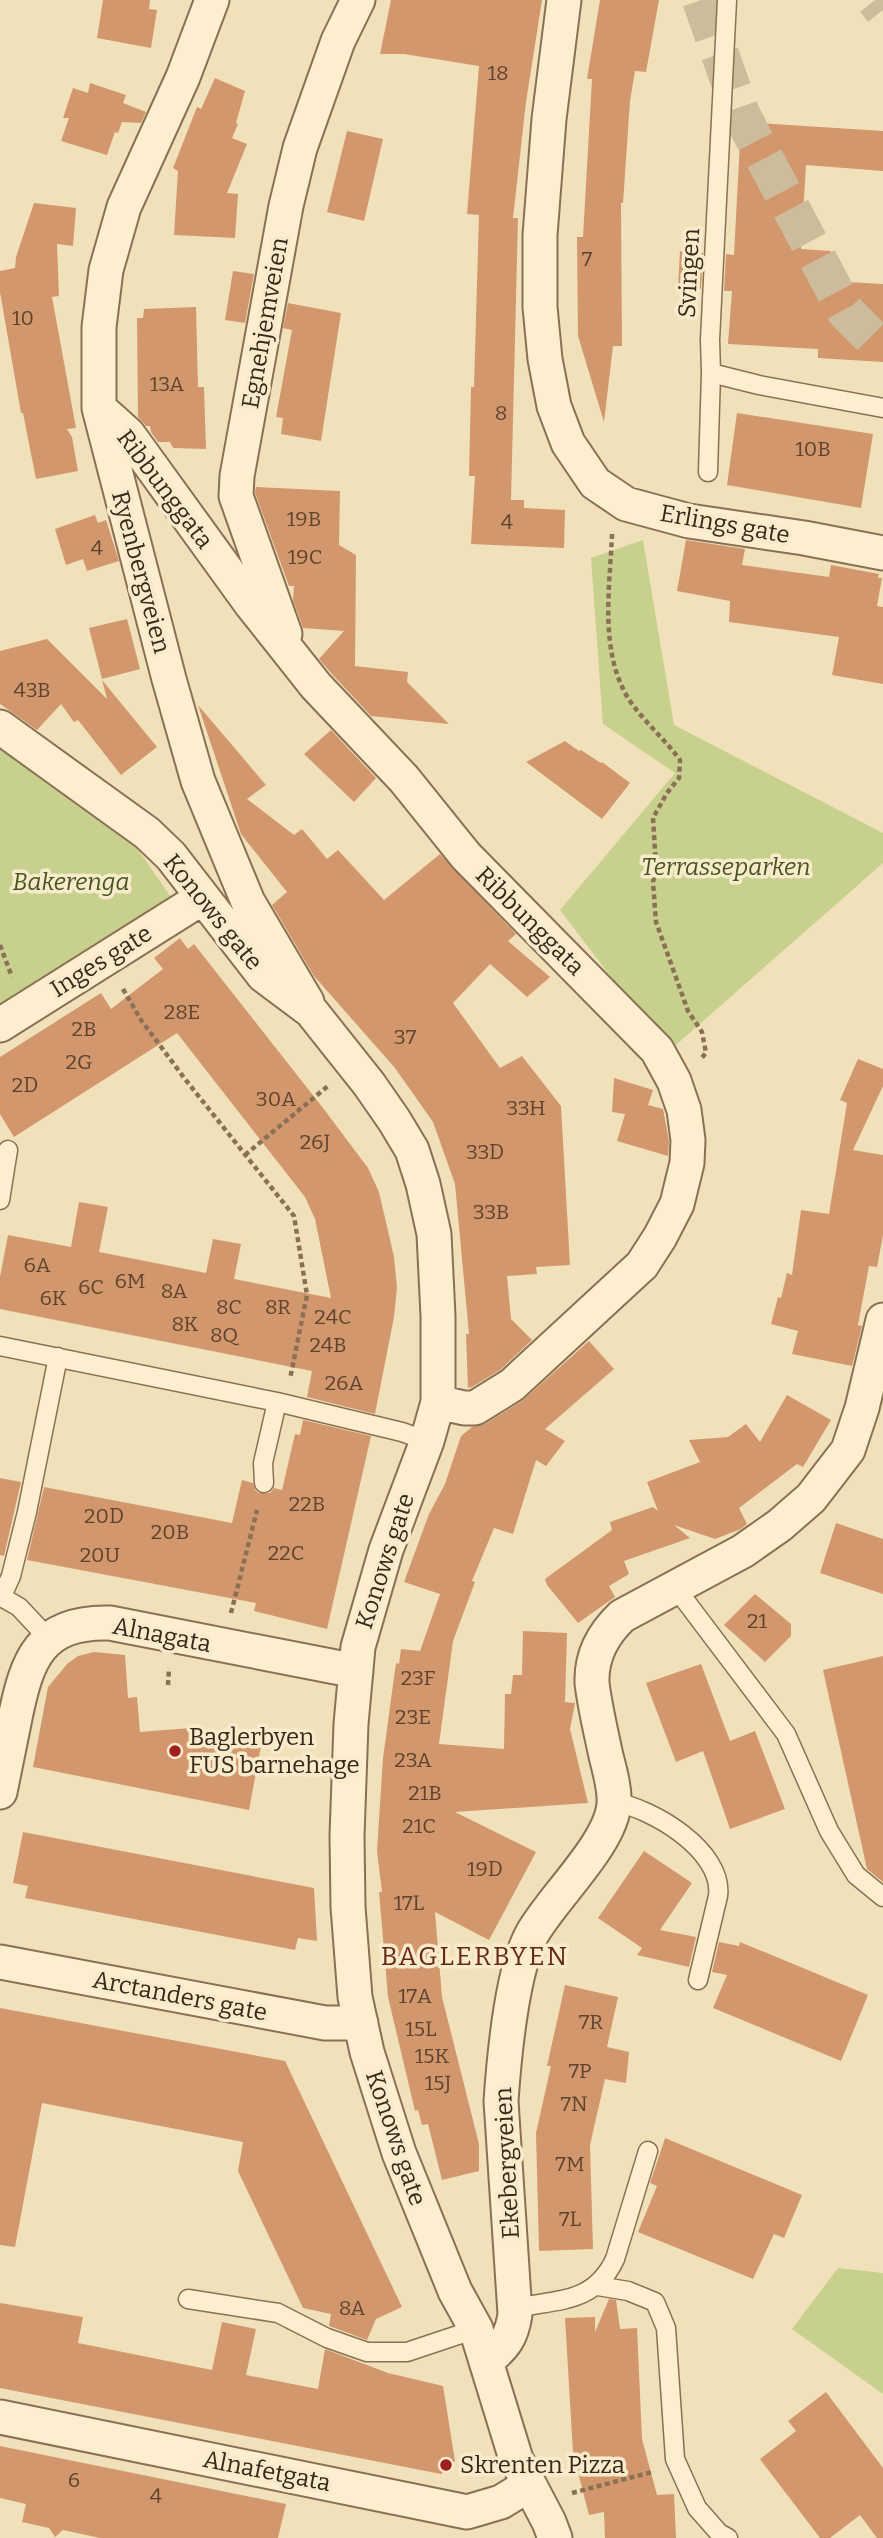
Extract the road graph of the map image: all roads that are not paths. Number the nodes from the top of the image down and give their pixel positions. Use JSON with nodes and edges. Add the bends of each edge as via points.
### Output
{"nodes":[{"id":1,"x":212,"y":0,"type":"edge"},
{"id":2,"x":358,"y":0,"type":"edge"},
{"id":3,"x":564,"y":0,"type":"edge"},
{"id":4,"x":727,"y":0,"type":"edge"},
{"id":5,"x":710,"y":373,"type":"junction"},
{"id":6,"x":99,"y":408,"type":"junction"},
{"id":7,"x":883,"y":408,"type":"edge"},
{"id":8,"x":708,"y":472,"type":"dead end"},
{"id":9,"x":883,"y":553,"type":"edge"},
{"id":10,"x":288,"y":649,"type":"junction"},
{"id":11,"x":0,"y":727,"type":"edge"},
{"id":12,"x":202,"y":898,"type":"junction"},
{"id":13,"x":311,"y":1010,"type":"junction"},
{"id":14,"x":0,"y":1026,"type":"edge"},
{"id":15,"x":9,"y":1150,"type":"dead end"},
{"id":16,"x":0,"y":1200,"type":"edge"},
{"id":17,"x":883,"y":1320,"type":"edge"},
{"id":18,"x":0,"y":1346,"type":"edge"},
{"id":19,"x":58,"y":1357,"type":"junction"},
{"id":20,"x":438,"y":1402,"type":"junction"},
{"id":21,"x":281,"y":1403,"type":"junction"},
{"id":22,"x":427,"y":1441,"type":"junction"},
{"id":23,"x":264,"y":1483,"type":"road end"},
{"id":24,"x":676,"y":1587,"type":"junction"},
{"id":25,"x":1,"y":1596,"type":"edge"},
{"id":26,"x":49,"y":1639,"type":"junction"},
{"id":27,"x":356,"y":1671,"type":"junction"},
{"id":28,"x":0,"y":1792,"type":"edge"},
{"id":29,"x":614,"y":1802,"type":"junction"},
{"id":30,"x":883,"y":1897,"type":"edge"},
{"id":31,"x":0,"y":1962,"type":"edge"},
{"id":32,"x":698,"y":1980,"type":"dead end"},
{"id":33,"x":360,"y":2023,"type":"junction"},
{"id":34,"x":648,"y":2151,"type":"dead end"},
{"id":35,"x":598,"y":2286,"type":"junction"},
{"id":36,"x":188,"y":2299,"type":"dead end"},
{"id":37,"x":515,"y":2308,"type":"junction"},
{"id":38,"x":476,"y":2329,"type":"junction"},
{"id":39,"x":486,"y":2361,"type":"junction"},
{"id":40,"x":0,"y":2417,"type":"edge"},
{"id":41,"x":529,"y":2485,"type":"junction"},
{"id":42,"x":709,"y":2531,"type":"edge"},
{"id":43,"x":555,"y":2538,"type":"edge"},
{"id":44,"x":728,"y":2538,"type":"edge"}],
"edges":[{"from":1,"to":6,"type":"street","name":"Ryenbergveien","via":[[183,78],[124,207],[106,270],[99,327]]},
{"from":2,"to":10,"type":"street","name":"Egnehjemveien","via":[[338,41],[300,148],[237,476],[236,496]]},
{"from":3,"to":9,"type":"street","name":"Erlings gate","via":[[549,119],[540,307],[554,406],[568,443],[595,483],[626,504],[690,521]]},
{"from":4,"to":5,"type":"lane","name":"Svingen"},
{"from":5,"to":7,"type":"lane"},
{"from":5,"to":8,"type":"lane","name":"Svingen"},
{"from":6,"to":10,"type":"street","name":"Ribbunggata","via":[[128,434]]},
{"from":6,"to":13,"type":"street","name":"Ryenbergveien","via":[[198,781],[248,902]]},
{"from":10,"to":20,"type":"street","name":"Ribbunggata","via":[[466,856],[657,1050],[684,1110],[687,1163],[677,1204],[642,1265],[512,1385],[475,1408]]},
{"from":11,"to":12,"type":"street","name":"Konows gate","via":[[147,833]]},
{"from":12,"to":13,"type":"street","name":"Konows gate","via":[[263,975]]},
{"from":12,"to":14,"type":"street","name":"Inges gate"},
{"from":13,"to":20,"type":"street","name":"Konows gate","via":[[412,1150],[434,1234]]},
{"from":15,"to":16,"type":"lane"},
{"from":17,"to":24,"type":"street","via":[[848,1450],[831,1474],[780,1525]]},
{"from":18,"to":19,"type":"lane"},
{"from":19,"to":21,"type":"lane"},
{"from":19,"to":25,"type":"lane","via":[[27,1512]]},
{"from":20,"to":22,"type":"street","name":"Konows gate"},
{"from":21,"to":22,"type":"lane"},
{"from":21,"to":23,"type":"lane","via":[[263,1463]]},
{"from":22,"to":27,"type":"street","name":"Konows gate","via":[[386,1550],[358,1647]]},
{"from":24,"to":29,"type":"street","via":[[622,1616],[607,1632],[594,1658],[592,1683]]},
{"from":24,"to":30,"type":"lane","via":[[786,1734],[828,1831],[856,1874]]},
{"from":25,"to":26,"type":"lane","via":[[19,1607]]},
{"from":26,"to":27,"type":"street","name":"Alnagata","via":[[65,1629],[110,1623]]},
{"from":26,"to":28,"type":"street","via":[[26,1672]]},
{"from":27,"to":33,"type":"street","name":"Konows gate","via":[[348,1779],[348,1907]]},
{"from":29,"to":32,"type":"lane","via":[[645,1811],[667,1824],[690,1841],[717,1875],[718,1896]]},
{"from":29,"to":37,"type":"street","name":"Ekebergveien","via":[[607,1827],[575,1863],[524,1950],[500,2101]]},
{"from":31,"to":33,"type":"street","name":"Arctanders gate","via":[[325,2023]]},
{"from":33,"to":38,"type":"street","name":"Konows gate","via":[[399,2153]]},
{"from":34,"to":35,"type":"lane","via":[[615,2259]]},
{"from":35,"to":37,"type":"lane","via":[[574,2298]]},
{"from":35,"to":42,"type":"lane","via":[[655,2302],[666,2328],[675,2459]]},
{"from":36,"to":38,"type":"lane","via":[[278,2313],[367,2352],[407,2352]]},
{"from":37,"to":39,"type":"street","name":"Ekebergveien","via":[[513,2331],[505,2346]]},
{"from":38,"to":39,"type":"street","name":"Konows gate"},
{"from":39,"to":41,"type":"street","name":"Konows gate","via":[[516,2459]]},
{"from":40,"to":41,"type":"street","name":"Alnafetgata","via":[[467,2512],[501,2502]]},
{"from":41,"to":43,"type":"street","name":"Konows gate"},
{"from":42,"to":44,"type":"lane"}]}
